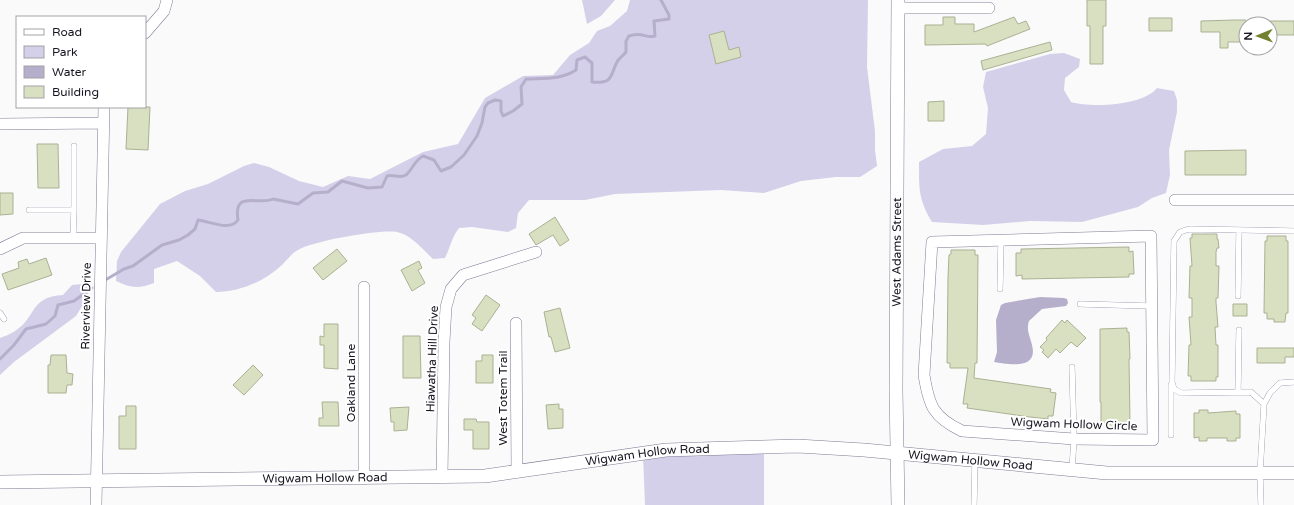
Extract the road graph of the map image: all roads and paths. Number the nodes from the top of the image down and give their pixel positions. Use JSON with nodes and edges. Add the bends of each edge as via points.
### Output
{"nodes":[{"id":1,"x":167,"y":0,"type":"edge"},
{"id":2,"x":898,"y":4,"type":"edge"},
{"id":3,"x":989,"y":8,"type":"dead end"},
{"id":4,"x":146,"y":32,"type":"edge"},
{"id":5,"x":104,"y":108,"type":"edge"},
{"id":6,"x":103,"y":123,"type":"junction"},
{"id":7,"x":0,"y":124,"type":"edge"},
{"id":8,"x":74,"y":146,"type":"dead end"},
{"id":9,"x":1175,"y":200,"type":"dead end"},
{"id":10,"x":1294,"y":200,"type":"edge"},
{"id":11,"x":29,"y":210,"type":"dead end"},
{"id":12,"x":74,"y":210,"type":"junction"},
{"id":13,"x":1239,"y":230,"type":"junction"},
{"id":14,"x":1294,"y":231,"type":"edge"},
{"id":15,"x":73,"y":238,"type":"junction"},
{"id":16,"x":100,"y":238,"type":"junction"},
{"id":17,"x":1000,"y":240,"type":"junction"},
{"id":18,"x":0,"y":249,"type":"edge"},
{"id":19,"x":536,"y":252,"type":"dead end"},
{"id":20,"x":364,"y":287,"type":"dead end"},
{"id":21,"x":1000,"y":289,"type":"dead end"},
{"id":22,"x":1238,"y":296,"type":"dead end"},
{"id":23,"x":1080,"y":304,"type":"dead end"},
{"id":24,"x":1150,"y":306,"type":"junction"},
{"id":25,"x":0,"y":313,"type":"edge"},
{"id":26,"x":4,"y":319,"type":"dead end"},
{"id":27,"x":516,"y":323,"type":"dead end"},
{"id":28,"x":1239,"y":330,"type":"dead end"},
{"id":29,"x":1072,"y":367,"type":"dead end"},
{"id":30,"x":1172,"y":382,"type":"junction"},
{"id":31,"x":1294,"y":382,"type":"edge"},
{"id":32,"x":1238,"y":392,"type":"junction"},
{"id":33,"x":1264,"y":404,"type":"junction"},
{"id":34,"x":1171,"y":435,"type":"dead end"},
{"id":35,"x":1074,"y":439,"type":"junction"},
{"id":36,"x":897,"y":454,"type":"junction"},
{"id":37,"x":975,"y":461,"type":"junction"},
{"id":38,"x":1072,"y":470,"type":"junction"},
{"id":39,"x":517,"y":472,"type":"junction"},
{"id":40,"x":1260,"y":473,"type":"junction"},
{"id":41,"x":1294,"y":473,"type":"edge"},
{"id":42,"x":442,"y":477,"type":"junction"},
{"id":43,"x":364,"y":479,"type":"junction"},
{"id":44,"x":0,"y":482,"type":"edge"},
{"id":45,"x":96,"y":482,"type":"junction"},
{"id":46,"x":96,"y":505,"type":"edge"},
{"id":47,"x":898,"y":505,"type":"edge"},
{"id":48,"x":974,"y":505,"type":"edge"},
{"id":49,"x":1262,"y":505,"type":"edge"}],
"edges":[{"from":1,"to":4,"type":"street","via":[[164,11]]},
{"from":2,"to":3,"type":"street"},
{"from":2,"to":36,"type":"street","name":"West Adams Street"},
{"from":5,"to":6,"type":"street","name":"Riverview Drive"},
{"from":6,"to":7,"type":"street"},
{"from":6,"to":16,"type":"street","name":"Riverview Drive"},
{"from":8,"to":12,"type":"lane"},
{"from":9,"to":10,"type":"street"},
{"from":11,"to":12,"type":"lane"},
{"from":12,"to":15,"type":"lane"},
{"from":13,"to":14,"type":"lane"},
{"from":13,"to":22,"type":"lane"},
{"from":13,"to":30,"type":"lane","via":[[1184,230],[1174,241]]},
{"from":15,"to":16,"type":"street"},
{"from":15,"to":18,"type":"street","via":[[23,238]]},
{"from":16,"to":45,"type":"street","name":"Riverview Drive"},
{"from":17,"to":21,"type":"lane"},
{"from":17,"to":24,"type":"street","name":"Wigwam Hollow Circle","via":[[1151,236]]},
{"from":17,"to":35,"type":"street","name":"Wigwam Hollow Circle","via":[[932,242],[924,375],[927,392],[936,413],[945,423],[962,431]]},
{"from":19,"to":42,"type":"street","name":"Hiawatha Hill Drive","via":[[463,275],[447,298]]},
{"from":20,"to":43,"type":"street","name":"Oakland Lane"},
{"from":23,"to":24,"type":"lane"},
{"from":24,"to":35,"type":"street","name":"Wigwam Hollow Circle","via":[[1153,440]]},
{"from":25,"to":26,"type":"lane"},
{"from":27,"to":39,"type":"street","name":"West Totem Trail"},
{"from":28,"to":32,"type":"lane"},
{"from":29,"to":35,"type":"lane"},
{"from":30,"to":32,"type":"lane","via":[[1174,389],[1181,393]]},
{"from":30,"to":34,"type":"lane"},
{"from":31,"to":33,"type":"lane","via":[[1280,383]]},
{"from":32,"to":33,"type":"lane","via":[[1251,392]]},
{"from":33,"to":40,"type":"lane"},
{"from":35,"to":38,"type":"lane"},
{"from":36,"to":37,"type":"street","name":"Wigwam Hollow Road"},
{"from":36,"to":39,"type":"street","name":"Wigwam Hollow Road","via":[[798,446],[666,450]]},
{"from":36,"to":47,"type":"street","name":"West Adams Street"},
{"from":37,"to":38,"type":"street","name":"Wigwam Hollow Road"},
{"from":37,"to":48,"type":"lane"},
{"from":38,"to":40,"type":"street","name":"Wigwam Hollow Road","via":[[1107,473]]},
{"from":39,"to":42,"type":"street","name":"Wigwam Hollow Road"},
{"from":40,"to":41,"type":"street","name":"Wigwam Hollow Road"},
{"from":40,"to":49,"type":"lane"},
{"from":42,"to":43,"type":"street","name":"Wigwam Hollow Road"},
{"from":43,"to":45,"type":"street","name":"Wigwam Hollow Road"},
{"from":44,"to":45,"type":"street","name":"Wigwam Hollow Road"},
{"from":45,"to":46,"type":"street","name":"Riverview Drive"}]}
